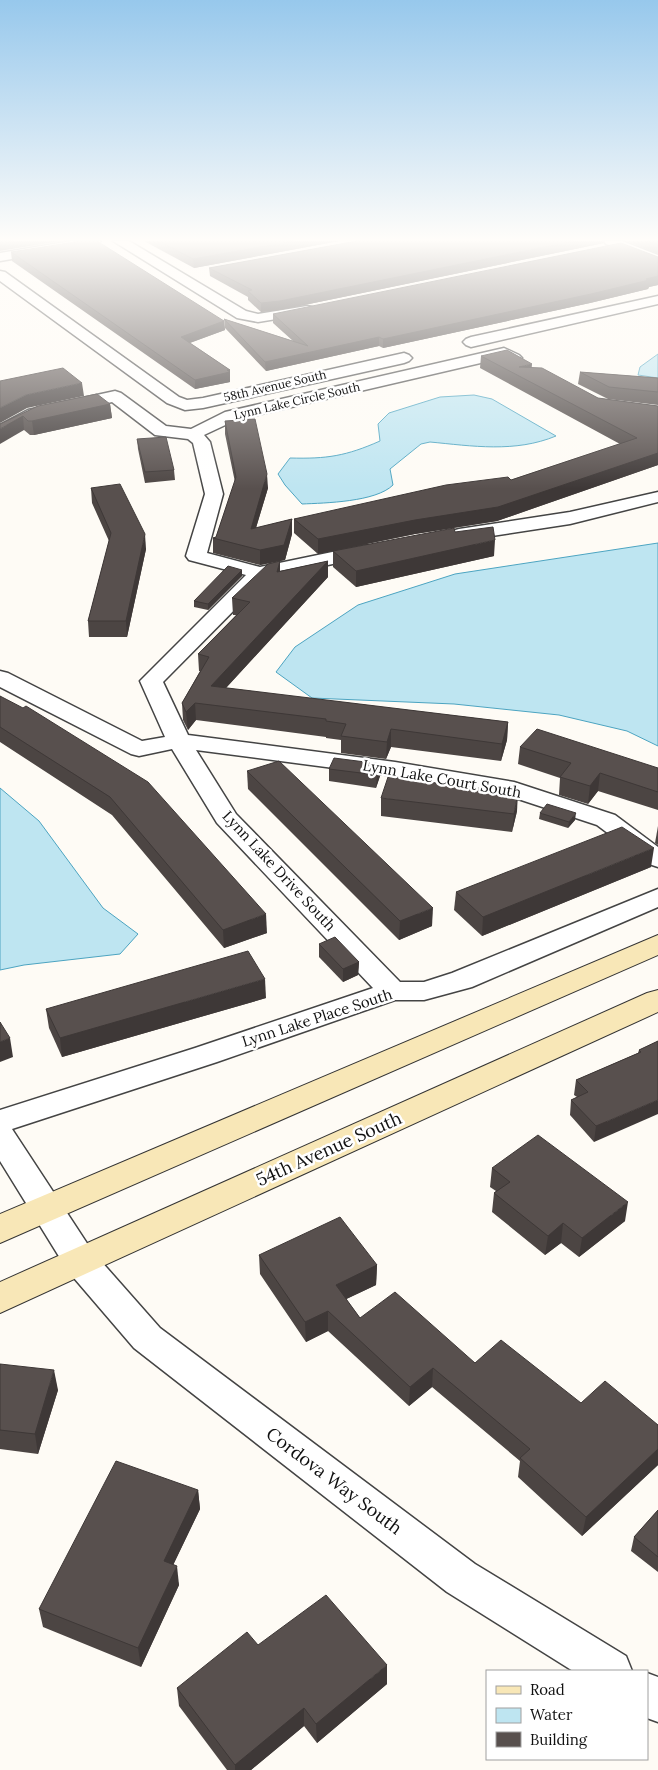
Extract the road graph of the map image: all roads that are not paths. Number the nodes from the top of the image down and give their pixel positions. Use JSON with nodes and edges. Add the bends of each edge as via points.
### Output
{"nodes":[{"id":1,"x":67,"y":324,"type":"edge"},
{"id":2,"x":554,"y":324,"type":"edge"},
{"id":3,"x":455,"y":346,"type":"dead end"},
{"id":4,"x":416,"y":355,"type":"dead end"},
{"id":5,"x":529,"y":366,"type":"edge"},
{"id":6,"x":0,"y":432,"type":"edge"},
{"id":7,"x":193,"y":434,"type":"junction"},
{"id":8,"x":658,"y":497,"type":"edge"},
{"id":9,"x":444,"y":537,"type":"edge"},
{"id":10,"x":386,"y":547,"type":"edge"},
{"id":11,"x":260,"y":573,"type":"junction"},
{"id":12,"x":0,"y":678,"type":"edge"},
{"id":13,"x":180,"y":741,"type":"junction"},
{"id":14,"x":658,"y":859,"type":"edge"},
{"id":15,"x":658,"y":897,"type":"edge"},
{"id":16,"x":658,"y":944,"type":"edge"},
{"id":17,"x":393,"y":991,"type":"junction"},
{"id":18,"x":658,"y":1000,"type":"edge"},
{"id":19,"x":0,"y":1121,"type":"edge"},
{"id":20,"x":0,"y":1135,"type":"edge"},
{"id":21,"x":46,"y":1209,"type":"junction"},
{"id":22,"x":0,"y":1229,"type":"edge"},
{"id":23,"x":80,"y":1261,"type":"junction"},
{"id":24,"x":0,"y":1298,"type":"edge"},
{"id":25,"x":609,"y":1670,"type":"edge"}],
"edges":[{"from":1,"to":4,"type":"street","name":"58th Avenue South","via":[[173,400],[185,404],[203,403]]},
{"from":2,"to":3,"type":"street"},
{"from":5,"to":7,"type":"street","name":"Lynn Lake Circle South","via":[[504,353],[231,416]]},
{"from":6,"to":7,"type":"street","via":[[34,414],[115,396],[161,431]]},
{"from":7,"to":11,"type":"street","via":[[201,442],[214,494],[196,556]]},
{"from":8,"to":9,"type":"street","via":[[570,518]]},
{"from":10,"to":11,"type":"street"},
{"from":11,"to":13,"type":"street","name":"Lynn Lake Drive South","via":[[151,681]]},
{"from":12,"to":13,"type":"street","via":[[138,749]]},
{"from":13,"to":14,"type":"street","name":"Lynn Lake Court South","via":[[395,769],[514,789],[606,820]]},
{"from":13,"to":17,"type":"street","name":"Lynn Lake Drive South","via":[[226,818]]},
{"from":15,"to":17,"type":"street","name":"Lynn Lake Place South","via":[[462,980],[424,991]]},
{"from":16,"to":21,"type":"main road"},
{"from":17,"to":19,"type":"street","name":"Lynn Lake Place South"},
{"from":18,"to":23,"type":"main road","name":"54th Avenue South"},
{"from":20,"to":21,"type":"street"},
{"from":21,"to":22,"type":"main road"},
{"from":21,"to":23,"type":"street"},
{"from":23,"to":24,"type":"main road","name":"54th Avenue South"},
{"from":23,"to":25,"type":"street","name":"Cordova Way South","via":[[147,1338],[461,1578]]}]}
